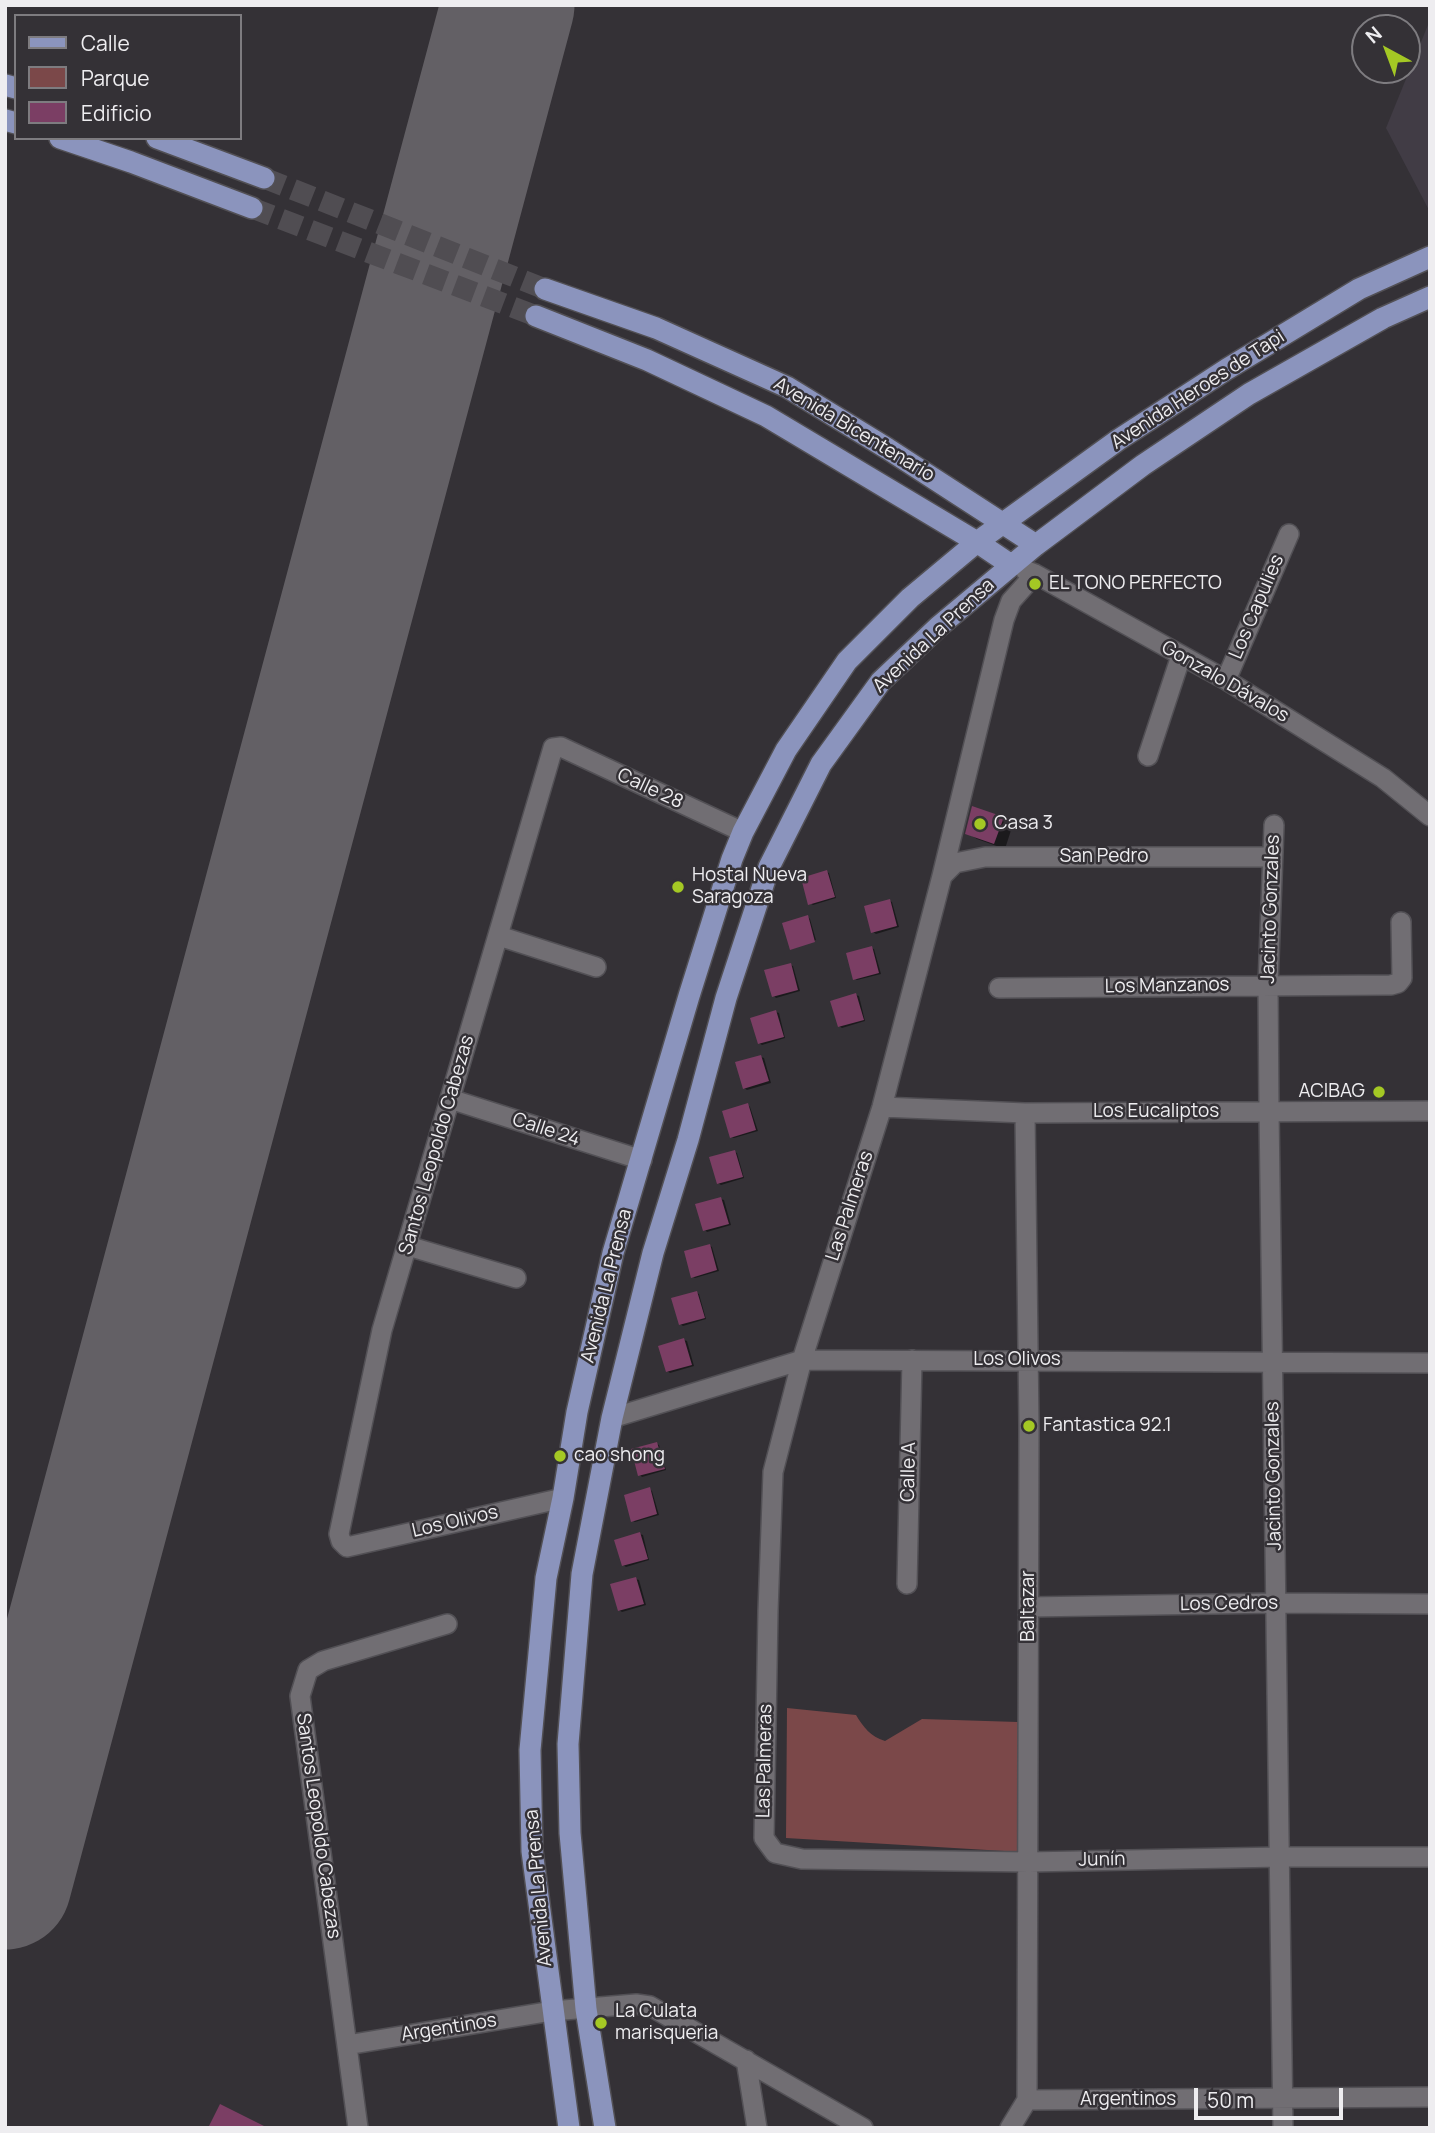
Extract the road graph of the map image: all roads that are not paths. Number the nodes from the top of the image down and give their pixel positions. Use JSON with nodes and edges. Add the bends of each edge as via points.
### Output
{"nodes":[{"id":1,"x":66,"y":140,"type":"edge"},
{"id":2,"x":163,"y":140,"type":"edge"},
{"id":3,"x":264,"y":178,"type":"tunnel mouth"},
{"id":4,"x":252,"y":208,"type":"tunnel mouth"},
{"id":5,"x":1430,"y":257,"type":"edge"},
{"id":6,"x":545,"y":289,"type":"tunnel mouth"},
{"id":7,"x":1430,"y":297,"type":"edge"},
{"id":8,"x":536,"y":316,"type":"tunnel mouth"},
{"id":9,"x":1002,"y":522,"type":"junction"},
{"id":10,"x":1289,"y":534,"type":"dead end"},
{"id":11,"x":977,"y":542,"type":"junction"},
{"id":12,"x":1036,"y":545,"type":"junction"},
{"id":13,"x":1011,"y":565,"type":"junction"},
{"id":14,"x":1035,"y":574,"type":"junction"},
{"id":15,"x":1181,"y":656,"type":"junction"},
{"id":16,"x":1226,"y":680,"type":"junction"},
{"id":17,"x":556,"y":747,"type":"joint"},
{"id":18,"x":1148,"y":756,"type":"dead end"},
{"id":19,"x":1430,"y":816,"type":"edge"},
{"id":20,"x":1274,"y":825,"type":"dead end"},
{"id":21,"x":743,"y":832,"type":"junction"},
{"id":22,"x":1272,"y":857,"type":"junction"},
{"id":23,"x":942,"y":876,"type":"junction"},
{"id":24,"x":1401,"y":922,"type":"dead end"},
{"id":25,"x":499,"y":936,"type":"junction"},
{"id":26,"x":596,"y":967,"type":"dead end"},
{"id":27,"x":1268,"y":985,"type":"junction"},
{"id":28,"x":999,"y":988,"type":"dead end"},
{"id":29,"x":450,"y":1099,"type":"junction"},
{"id":30,"x":882,"y":1107,"type":"junction"},
{"id":31,"x":1269,"y":1111,"type":"junction"},
{"id":32,"x":1430,"y":1111,"type":"edge"},
{"id":33,"x":1025,"y":1112,"type":"junction"},
{"id":34,"x":642,"y":1160,"type":"junction"},
{"id":35,"x":408,"y":1245,"type":"junction"},
{"id":36,"x":516,"y":1278,"type":"dead end"},
{"id":37,"x":802,"y":1360,"type":"junction"},
{"id":38,"x":912,"y":1360,"type":"junction"},
{"id":39,"x":1029,"y":1360,"type":"junction"},
{"id":40,"x":1272,"y":1363,"type":"junction"},
{"id":41,"x":1430,"y":1363,"type":"edge"},
{"id":42,"x":612,"y":1418,"type":"junction"},
{"id":43,"x":563,"y":1498,"type":"junction"},
{"id":44,"x":346,"y":1547,"type":"joint"},
{"id":45,"x":907,"y":1584,"type":"dead end"},
{"id":46,"x":1276,"y":1603,"type":"junction"},
{"id":47,"x":1430,"y":1604,"type":"edge"},
{"id":48,"x":1029,"y":1607,"type":"junction"},
{"id":49,"x":447,"y":1624,"type":"dead end"},
{"id":50,"x":775,"y":1853,"type":"joint"},
{"id":51,"x":1279,"y":1857,"type":"junction"},
{"id":52,"x":1430,"y":1857,"type":"edge"},
{"id":53,"x":1029,"y":1862,"type":"junction"},
{"id":54,"x":586,"y":2008,"type":"junction"},
{"id":55,"x":552,"y":2011,"type":"junction"},
{"id":56,"x":347,"y":2045,"type":"junction"},
{"id":57,"x":746,"y":2060,"type":"junction"},
{"id":58,"x":1430,"y":2097,"type":"edge"},
{"id":59,"x":1282,"y":2098,"type":"junction"},
{"id":60,"x":1027,"y":2100,"type":"junction"},
{"id":61,"x":358,"y":2128,"type":"edge"},
{"id":62,"x":569,"y":2128,"type":"edge"},
{"id":63,"x":605,"y":2128,"type":"edge"},
{"id":64,"x":757,"y":2128,"type":"edge"},
{"id":65,"x":863,"y":2128,"type":"edge"},
{"id":66,"x":1010,"y":2128,"type":"edge"},
{"id":67,"x":1283,"y":2128,"type":"edge"}],
"edges":[{"from":1,"to":4,"type":"main road"},
{"from":2,"to":3,"type":"main road"},
{"from":5,"to":9,"type":"main road","name":"Avenida Heroes de Tapi","via":[[1359,289],[1227,369]]},
{"from":6,"to":9,"type":"main road","name":"Avenida Bicentenario","via":[[656,328],[787,387]]},
{"from":7,"to":12,"type":"main road","name":"Avenida Heroes de Tapi","via":[[1383,318],[1250,394],[1143,465]]},
{"from":8,"to":11,"type":"main road","name":"Avenida Bicentenario","via":[[647,360],[766,416]]},
{"from":9,"to":11,"type":"main road","name":"Avenida Heroes de Tapi"},
{"from":9,"to":12,"type":"main road","name":"Avenida Bicentenario"},
{"from":10,"to":16,"type":"street","name":"Los Capulies"},
{"from":11,"to":13,"type":"main road","name":"Avenida Bicentenario"},
{"from":11,"to":21,"type":"main road","name":"Avenida La Prensa","via":[[910,598],[847,661],[786,750]]},
{"from":12,"to":13,"type":"main road","name":"Avenida Heroes de Tapi"},
{"from":13,"to":14,"type":"street","name":"Gonzalo Dávalos"},
{"from":13,"to":42,"type":"main road","name":"Avenida La Prensa","via":[[881,681],[821,764],[769,867],[653,1253]]},
{"from":14,"to":15,"type":"street","name":"Gonzalo Dávalos"},
{"from":14,"to":23,"type":"street","name":"Las Palmeras","via":[[1011,601],[1004,620]]},
{"from":15,"to":16,"type":"street","name":"Gonzalo Dávalos"},
{"from":15,"to":18,"type":"street"},
{"from":16,"to":19,"type":"street","name":"Gonzalo Dávalos","via":[[1383,778]]},
{"from":17,"to":21,"type":"street","name":"Calle 28"},
{"from":17,"to":25,"type":"street","name":"Santos Leopoldo Cabezas"},
{"from":20,"to":22,"type":"street","name":"Jacinto Gonzales"},
{"from":21,"to":34,"type":"main road","name":"Avenida La Prensa"},
{"from":22,"to":23,"type":"street","name":"San Pedro","via":[[985,857],[956,863]]},
{"from":22,"to":27,"type":"street","name":"Jacinto Gonzales"},
{"from":23,"to":30,"type":"street","name":"Las Palmeras"},
{"from":24,"to":27,"type":"street","name":"Los Manzanos","via":[[1402,978],[1398,983]]},
{"from":25,"to":26,"type":"street"},
{"from":25,"to":29,"type":"street","name":"Santos Leopoldo Cabezas"},
{"from":27,"to":28,"type":"street","name":"Los Manzanos"},
{"from":27,"to":31,"type":"street","name":"Jacinto Gonzales"},
{"from":29,"to":34,"type":"street","name":"Calle 24"},
{"from":29,"to":35,"type":"street","name":"Santos Leopoldo Cabezas"},
{"from":30,"to":33,"type":"street","name":"Los Eucaliptos"},
{"from":30,"to":37,"type":"street","name":"Las Palmeras"},
{"from":31,"to":32,"type":"street","name":"Los Eucaliptos"},
{"from":31,"to":33,"type":"street","name":"Los Eucaliptos"},
{"from":31,"to":40,"type":"street","name":"Jacinto Gonzales"},
{"from":33,"to":39,"type":"street","name":"Baltazar"},
{"from":34,"to":43,"type":"main road","name":"Avenida La Prensa","via":[[613,1253]]},
{"from":35,"to":36,"type":"street"},
{"from":35,"to":44,"type":"street","name":"Santos Leopoldo Cabezas","via":[[382,1330],[339,1534]]},
{"from":37,"to":38,"type":"street","name":"Los Olivos"},
{"from":37,"to":42,"type":"street","name":"Los Olivos"},
{"from":37,"to":50,"type":"street","name":"Las Palmeras","via":[[773,1472],[764,1838]]},
{"from":38,"to":39,"type":"street","name":"Los Olivos"},
{"from":38,"to":45,"type":"street","name":"Calle A"},
{"from":39,"to":40,"type":"street","name":"Los Olivos"},
{"from":39,"to":48,"type":"street","name":"Baltazar"},
{"from":40,"to":41,"type":"street","name":"Los Olivos"},
{"from":40,"to":46,"type":"street","name":"Jacinto Gonzales"},
{"from":42,"to":54,"type":"main road","name":"Avenida La Prensa","via":[[582,1574],[568,1744],[570,1833]]},
{"from":43,"to":44,"type":"street","name":"Los Olivos"},
{"from":43,"to":55,"type":"main road","name":"Avenida La Prensa","via":[[546,1578],[530,1750],[532,1851]]},
{"from":46,"to":47,"type":"street","name":"Los Cedros"},
{"from":46,"to":48,"type":"street","name":"Los Cedros"},
{"from":46,"to":51,"type":"street","name":"Jacinto Gonzales"},
{"from":48,"to":53,"type":"street","name":"Baltazar"},
{"from":49,"to":56,"type":"street","name":"Santos Leopoldo Cabezas","via":[[323,1661],[308,1670],[300,1696]]},
{"from":50,"to":53,"type":"street","name":"Junín","via":[[802,1859]]},
{"from":51,"to":52,"type":"street","name":"Junín"},
{"from":51,"to":53,"type":"street","name":"Junín"},
{"from":51,"to":59,"type":"street","name":"Jacinto Gonzales"},
{"from":53,"to":60,"type":"street","name":"Baltazar"},
{"from":54,"to":55,"type":"street","name":"Argentinos"},
{"from":54,"to":57,"type":"street","via":[[650,2006]]},
{"from":54,"to":63,"type":"main road","name":"Avenida La Prensa"},
{"from":55,"to":56,"type":"street","name":"Argentinos"},
{"from":55,"to":62,"type":"main road","name":"Avenida La Prensa"},
{"from":56,"to":61,"type":"street","name":"Santos Leopoldo Cabezas"},
{"from":57,"to":64,"type":"street"},
{"from":57,"to":65,"type":"street"},
{"from":58,"to":59,"type":"street","name":"Argentinos"},
{"from":59,"to":60,"type":"street","name":"Argentinos"},
{"from":59,"to":67,"type":"street","name":"Jacinto Gonzales"},
{"from":60,"to":66,"type":"street"}]}
